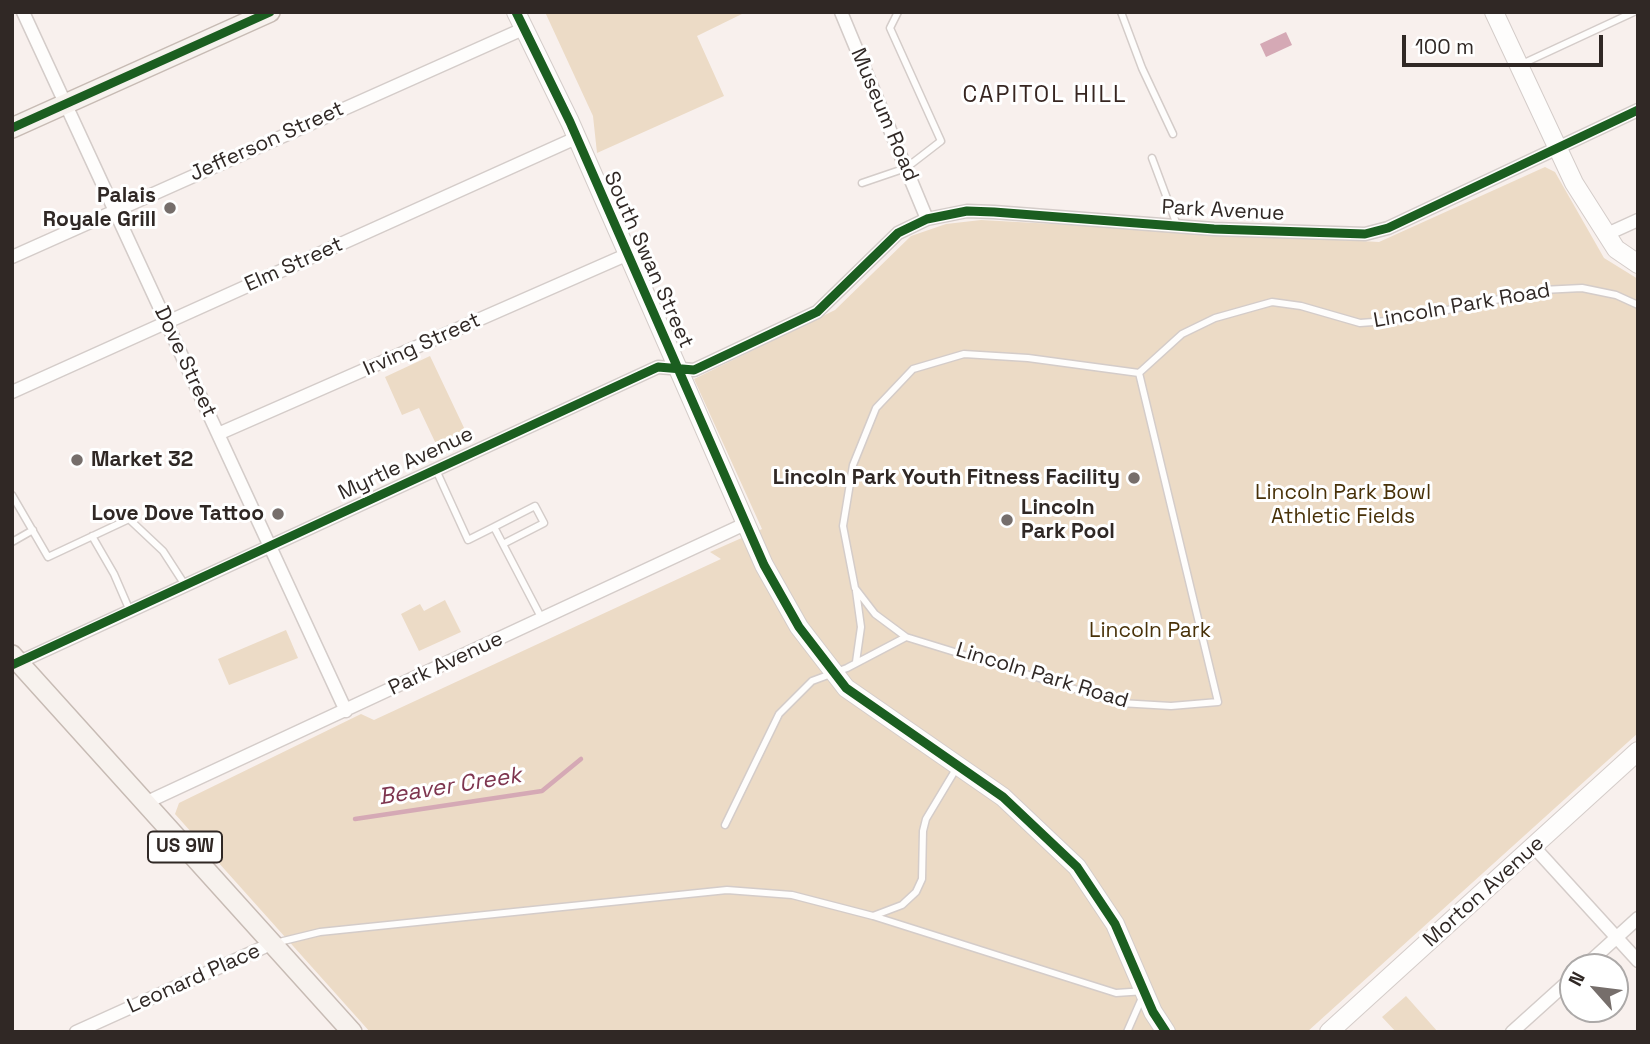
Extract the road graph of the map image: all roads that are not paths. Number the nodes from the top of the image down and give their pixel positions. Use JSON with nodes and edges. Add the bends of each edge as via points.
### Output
{"nodes":[{"id":1,"x":23,"y":12,"type":"edge"},
{"id":2,"x":270,"y":12,"type":"edge"},
{"id":3,"x":516,"y":12,"type":"edge"},
{"id":4,"x":841,"y":12,"type":"edge"},
{"id":5,"x":898,"y":12,"type":"edge"},
{"id":6,"x":1121,"y":12,"type":"edge"},
{"id":7,"x":1494,"y":12,"type":"edge"},
{"id":8,"x":1634,"y":12,"type":"edge"},
{"id":9,"x":523,"y":29,"type":"junction"},
{"id":10,"x":1519,"y":65,"type":"junction"},
{"id":11,"x":66,"y":104,"type":"junction"},
{"id":12,"x":1638,"y":110,"type":"edge"},
{"id":13,"x":12,"y":128,"type":"edge"},
{"id":14,"x":1173,"y":134,"type":"dead end"},
{"id":15,"x":576,"y":138,"type":"junction"},
{"id":16,"x":1558,"y":149,"type":"junction"},
{"id":17,"x":1152,"y":158,"type":"dead end"},
{"id":18,"x":906,"y":168,"type":"junction"},
{"id":19,"x":862,"y":183,"type":"dead end"},
{"id":20,"x":115,"y":211,"type":"junction"},
{"id":21,"x":927,"y":219,"type":"junction"},
{"id":22,"x":1638,"y":220,"type":"edge"},
{"id":23,"x":1178,"y":226,"type":"junction"},
{"id":24,"x":1605,"y":235,"type":"junction"},
{"id":25,"x":626,"y":255,"type":"junction"},
{"id":26,"x":12,"y":257,"type":"edge"},
{"id":27,"x":1638,"y":264,"type":"edge"},
{"id":28,"x":1638,"y":305,"type":"edge"},
{"id":29,"x":817,"y":312,"type":"joint"},
{"id":30,"x":167,"y":322,"type":"junction"},
{"id":31,"x":678,"y":370,"type":"junction"},
{"id":32,"x":1139,"y":373,"type":"junction"},
{"id":33,"x":12,"y":392,"type":"edge"},
{"id":34,"x":218,"y":434,"type":"junction"},
{"id":35,"x":436,"y":470,"type":"junction"},
{"id":36,"x":12,"y":495,"type":"edge"},
{"id":37,"x":747,"y":523,"type":"junction"},
{"id":38,"x":494,"y":527,"type":"junction"},
{"id":39,"x":33,"y":530,"type":"junction"},
{"id":40,"x":92,"y":536,"type":"junction"},
{"id":41,"x":12,"y":542,"type":"edge"},
{"id":42,"x":503,"y":544,"type":"junction"},
{"id":43,"x":270,"y":546,"type":"junction"},
{"id":44,"x":185,"y":585,"type":"junction"},
{"id":45,"x":855,"y":587,"type":"junction"},
{"id":46,"x":130,"y":611,"type":"junction"},
{"id":47,"x":541,"y":620,"type":"junction"},
{"id":48,"x":906,"y":637,"type":"junction"},
{"id":49,"x":14,"y":660,"type":"edge"},
{"id":50,"x":856,"y":662,"type":"junction"},
{"id":51,"x":833,"y":674,"type":"junction"},
{"id":52,"x":346,"y":711,"type":"junction"},
{"id":53,"x":1638,"y":751,"type":"edge"},
{"id":54,"x":958,"y":766,"type":"junction"},
{"id":55,"x":145,"y":803,"type":"junction"},
{"id":56,"x":726,"y":825,"type":"dead end"},
{"id":57,"x":1534,"y":847,"type":"junction"},
{"id":58,"x":873,"y":916,"type":"junction"},
{"id":59,"x":1638,"y":918,"type":"edge"},
{"id":60,"x":1616,"y":938,"type":"junction"},
{"id":61,"x":273,"y":943,"type":"junction"},
{"id":62,"x":1599,"y":953,"type":"edge"},
{"id":63,"x":1638,"y":961,"type":"edge"},
{"id":64,"x":1559,"y":990,"type":"edge"},
{"id":65,"x":1144,"y":991,"type":"junction"},
{"id":66,"x":76,"y":1032,"type":"edge"},
{"id":67,"x":352,"y":1032,"type":"edge"},
{"id":68,"x":1128,"y":1032,"type":"edge"},
{"id":69,"x":1166,"y":1032,"type":"edge"},
{"id":70,"x":1329,"y":1032,"type":"edge"},
{"id":71,"x":1513,"y":1032,"type":"edge"}],
"edges":[{"from":1,"to":11,"type":"street","name":"Dove Street"},
{"from":2,"to":11,"type":"main road"},
{"from":3,"to":9,"type":"street","name":"South Swan Street"},
{"from":4,"to":18,"type":"street","name":"Museum Road"},
{"from":5,"to":18,"type":"lane","via":[[890,29],[942,141]]},
{"from":6,"to":14,"type":"lane"},
{"from":7,"to":10,"type":"street"},
{"from":8,"to":10,"type":"lane"},
{"from":9,"to":15,"type":"street","name":"South Swan Street"},
{"from":9,"to":20,"type":"street","name":"Jefferson Street"},
{"from":10,"to":16,"type":"street"},
{"from":11,"to":13,"type":"main road"},
{"from":11,"to":20,"type":"street","name":"Dove Street"},
{"from":12,"to":16,"type":"street","name":"Park Avenue"},
{"from":15,"to":25,"type":"street","name":"South Swan Street"},
{"from":15,"to":30,"type":"street","name":"Elm Street"},
{"from":16,"to":23,"type":"street","name":"Park Avenue","via":[[1388,228],[1365,234]]},
{"from":16,"to":24,"type":"street"},
{"from":17,"to":23,"type":"lane"},
{"from":18,"to":19,"type":"lane"},
{"from":18,"to":21,"type":"street","name":"Museum Road"},
{"from":20,"to":26,"type":"street","name":"Jefferson Street"},
{"from":20,"to":30,"type":"street","name":"Dove Street"},
{"from":21,"to":23,"type":"street","name":"Park Avenue","via":[[967,211]]},
{"from":21,"to":29,"type":"street","name":"Park Avenue","via":[[898,233]]},
{"from":22,"to":24,"type":"street"},
{"from":24,"to":27,"type":"street"},
{"from":25,"to":31,"type":"street","name":"South Swan Street"},
{"from":25,"to":34,"type":"street","name":"Irving Street"},
{"from":28,"to":32,"type":"lane","name":"Lincoln Park Road","via":[[1582,288],[1542,290],[1400,320],[1360,323],[1272,302],[1215,318],[1181,334]]},
{"from":29,"to":31,"type":"street","name":"Myrtle Avenue","via":[[694,370]]},
{"from":30,"to":33,"type":"street","name":"Elm Street"},
{"from":30,"to":34,"type":"street","name":"Dove Street"},
{"from":31,"to":35,"type":"street","name":"Myrtle Avenue","via":[[658,367]]},
{"from":31,"to":37,"type":"street","name":"South Swan Street"},
{"from":32,"to":45,"type":"lane","name":"Lincoln Park Road","via":[[964,354],[914,369],[876,408],[853,465],[844,526]]},
{"from":32,"to":48,"type":"lane","name":"Lincoln Park Road","via":[[1219,702],[1171,706],[1120,703]]},
{"from":34,"to":43,"type":"street","name":"Dove Street"},
{"from":35,"to":38,"type":"lane","via":[[468,540]]},
{"from":35,"to":43,"type":"street","name":"Myrtle Avenue"},
{"from":36,"to":39,"type":"lane"},
{"from":37,"to":47,"type":"street","name":"Park Avenue"},
{"from":37,"to":51,"type":"street","name":"South Swan Street","via":[[764,565],[799,627]]},
{"from":38,"to":42,"type":"lane"},
{"from":38,"to":42,"type":"lane","via":[[535,506],[544,523]]},
{"from":39,"to":40,"type":"lane","via":[[48,557]]},
{"from":39,"to":41,"type":"lane"},
{"from":40,"to":44,"type":"lane","via":[[129,519],[163,551]]},
{"from":40,"to":46,"type":"lane"},
{"from":42,"to":47,"type":"lane"},
{"from":43,"to":44,"type":"street","name":"Myrtle Avenue"},
{"from":43,"to":52,"type":"street","name":"Dove Street"},
{"from":44,"to":46,"type":"street","name":"Myrtle Avenue"},
{"from":45,"to":48,"type":"lane","name":"Lincoln Park Road","via":[[875,614]]},
{"from":45,"to":50,"type":"lane","name":"Lincoln Park Road","via":[[861,627]]},
{"from":46,"to":49,"type":"street","name":"Myrtle Avenue"},
{"from":47,"to":52,"type":"street","name":"Park Avenue"},
{"from":48,"to":50,"type":"lane"},
{"from":49,"to":55,"type":"main road","number":"US 9W"},
{"from":50,"to":51,"type":"lane"},
{"from":51,"to":54,"type":"street","name":"South Swan Street","via":[[846,688]]},
{"from":51,"to":56,"type":"lane","via":[[811,681],[779,714]]},
{"from":52,"to":55,"type":"street","name":"Park Avenue"},
{"from":53,"to":57,"type":"street","name":"Morton Avenue"},
{"from":54,"to":58,"type":"lane","via":[[926,818],[922,879],[916,892],[902,905]]},
{"from":54,"to":65,"type":"street","name":"South Swan Street","via":[[1003,797],[1077,867],[1115,924]]},
{"from":55,"to":61,"type":"main road","number":"US 9W"},
{"from":57,"to":60,"type":"street"},
{"from":57,"to":70,"type":"street","name":"Morton Avenue"},
{"from":58,"to":61,"type":"lane","via":[[792,895],[727,890],[320,932]]},
{"from":58,"to":65,"type":"lane","via":[[1116,993]]},
{"from":59,"to":60,"type":"street"},
{"from":60,"to":62,"type":"street"},
{"from":60,"to":63,"type":"street"},
{"from":61,"to":66,"type":"street","name":"Leonard Place"},
{"from":61,"to":67,"type":"main road","number":"US 9W"},
{"from":64,"to":71,"type":"street"},
{"from":65,"to":68,"type":"lane"},
{"from":65,"to":69,"type":"street","name":"South Swan Street"}]}
